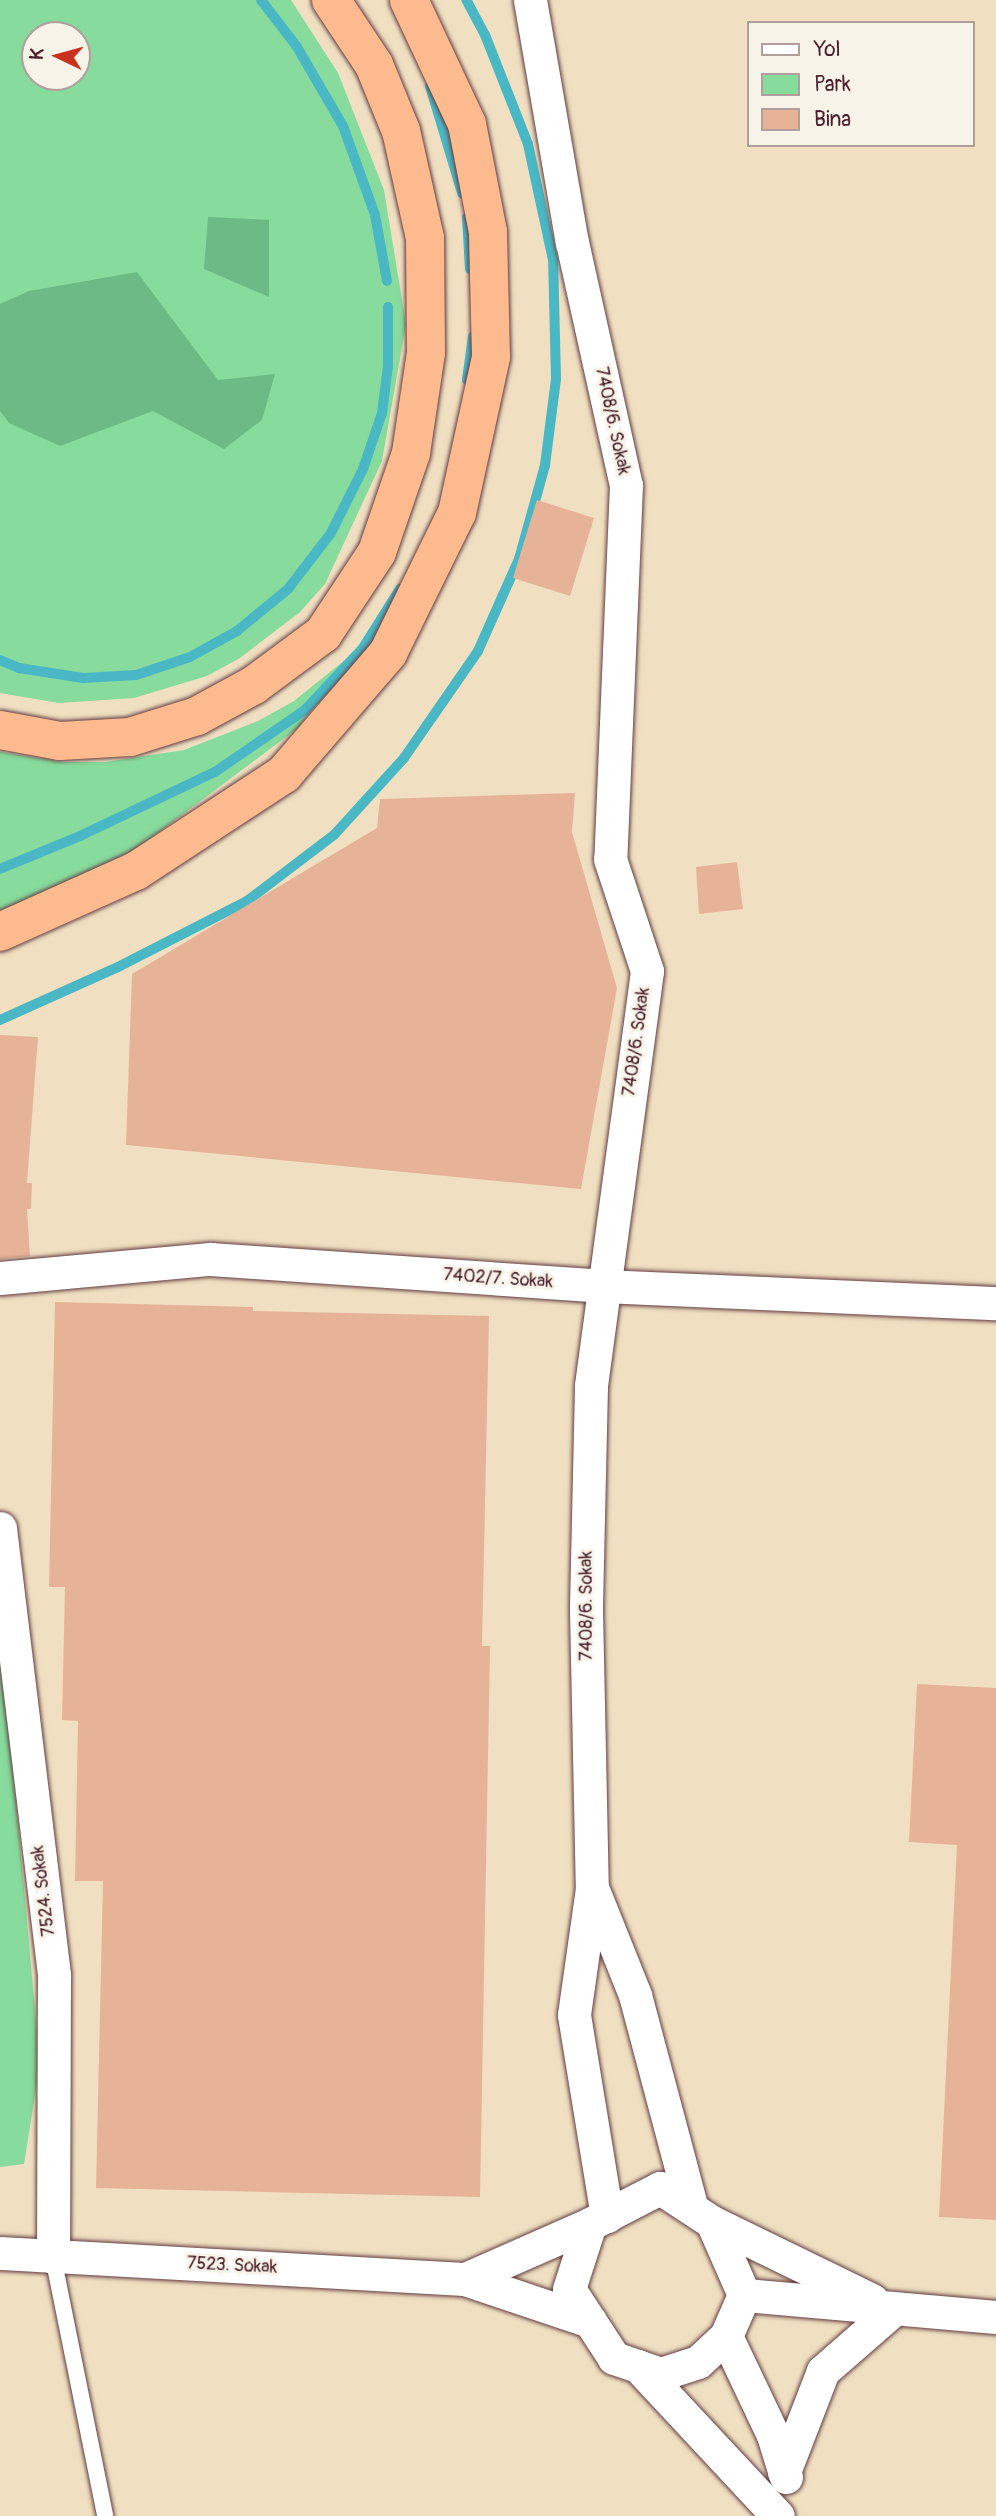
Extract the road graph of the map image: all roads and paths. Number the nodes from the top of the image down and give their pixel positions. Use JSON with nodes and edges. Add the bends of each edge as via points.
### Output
{"nodes":[{"id":1,"x":331,"y":0,"type":"edge"},
{"id":2,"x":409,"y":0,"type":"edge"},
{"id":3,"x":530,"y":0,"type":"edge"},
{"id":4,"x":0,"y":730,"type":"edge"},
{"id":5,"x":0,"y":932,"type":"edge"},
{"id":6,"x":0,"y":1278,"type":"edge"},
{"id":7,"x":602,"y":1286,"type":"junction"},
{"id":8,"x":996,"y":1303,"type":"edge"},
{"id":9,"x":0,"y":1528,"type":"edge"},
{"id":10,"x":593,"y":1888,"type":"junction"},
{"id":11,"x":702,"y":2215,"type":"junction"},
{"id":12,"x":598,"y":2220,"type":"junction"},
{"id":13,"x":0,"y":2253,"type":"edge"},
{"id":14,"x":53,"y":2257,"type":"junction"},
{"id":15,"x":465,"y":2279,"type":"junction"},
{"id":16,"x":744,"y":2295,"type":"junction"},
{"id":17,"x":893,"y":2310,"type":"junction"},
{"id":18,"x":996,"y":2317,"type":"edge"},
{"id":19,"x":590,"y":2321,"type":"junction"},
{"id":20,"x":726,"y":2336,"type":"junction"},
{"id":21,"x":638,"y":2366,"type":"junction"},
{"id":22,"x":784,"y":2472,"type":"junction"},
{"id":23,"x":105,"y":2516,"type":"edge"},
{"id":24,"x":778,"y":2516,"type":"edge"},
{"id":25,"x":797,"y":2516,"type":"edge"}],
"edges":[{"from":1,"to":4,"type":"highway","via":[[374,65],[401,131],[425,239],[426,353],[413,440],[377,552],[323,634],[254,685],[197,716],[131,737],[60,741]]},
{"from":2,"to":5,"type":"highway","via":[[467,124],[488,232],[491,357],[457,513],[388,653],[284,774],[136,871]]},
{"from":3,"to":7,"type":"street","name":"7408/6. Sokak","via":[[572,242],[626,485],[610,859],[647,971]]},
{"from":6,"to":7,"type":"street","name":"7402/7. Sokak","via":[[210,1259]]},
{"from":7,"to":8,"type":"street","name":"7402/7. Sokak"},
{"from":7,"to":10,"type":"street","name":"7408/6. Sokak","via":[[591,1386],[586,1610]]},
{"from":9,"to":14,"type":"street","name":"7524. Sokak","via":[[54,1975]]},
{"from":10,"to":11,"type":"street","via":[[635,1995]]},
{"from":10,"to":12,"type":"street","via":[[574,2015]]},
{"from":11,"to":12,"type":"street","via":[[660,2188]]},
{"from":11,"to":16,"type":"street"},
{"from":11,"to":17,"type":"street"},
{"from":12,"to":15,"type":"street"},
{"from":12,"to":19,"type":"street","via":[[569,2289]]},
{"from":13,"to":14,"type":"street","name":"7523. Sokak"},
{"from":14,"to":15,"type":"street","name":"7523. Sokak"},
{"from":14,"to":23,"type":"lane"},
{"from":15,"to":19,"type":"street"},
{"from":16,"to":17,"type":"street"},
{"from":16,"to":20,"type":"street"},
{"from":17,"to":18,"type":"street"},
{"from":17,"to":22,"type":"street","via":[[823,2371]]},
{"from":19,"to":21,"type":"street","via":[[614,2358]]},
{"from":20,"to":21,"type":"street","via":[[698,2362],[661,2374]]},
{"from":20,"to":22,"type":"street","via":[[773,2435]]},
{"from":21,"to":24,"type":"street"},
{"from":22,"to":25,"type":"street"}]}
